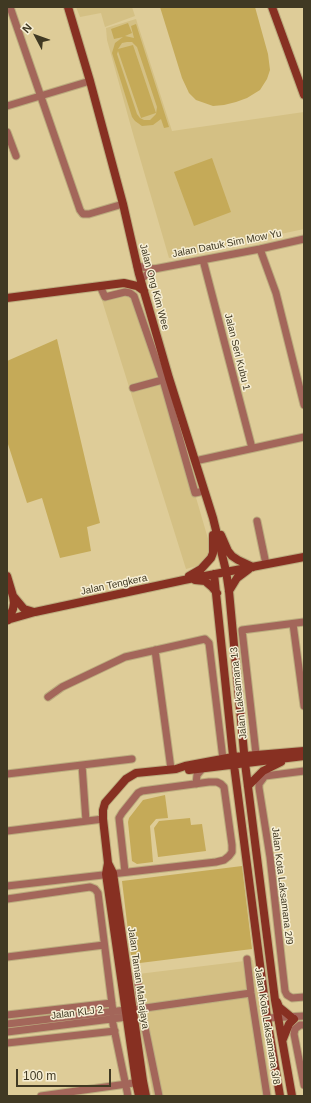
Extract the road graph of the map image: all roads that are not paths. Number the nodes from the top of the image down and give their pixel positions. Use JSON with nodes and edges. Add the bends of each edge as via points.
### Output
{"nodes":[{"id":1,"x":10,"y":7,"type":"edge"},
{"id":2,"x":68,"y":7,"type":"edge"},
{"id":3,"x":272,"y":7,"type":"edge"},
{"id":4,"x":90,"y":81,"type":"junction"},
{"id":5,"x":304,"y":95,"type":"edge"},
{"id":6,"x":41,"y":96,"type":"junction"},
{"id":7,"x":7,"y":106,"type":"edge"},
{"id":8,"x":7,"y":132,"type":"edge"},
{"id":9,"x":16,"y":156,"type":"dead end"},
{"id":10,"x":123,"y":204,"type":"junction"},
{"id":11,"x":304,"y":239,"type":"edge"},
{"id":12,"x":260,"y":249,"type":"junction"},
{"id":13,"x":204,"y":260,"type":"junction"},
{"id":14,"x":137,"y":266,"type":"junction"},
{"id":15,"x":154,"y":269,"type":"junction"},
{"id":16,"x":141,"y":278,"type":"junction"},
{"id":17,"x":100,"y":286,"type":"junction"},
{"id":18,"x":144,"y":291,"type":"junction"},
{"id":19,"x":7,"y":298,"type":"edge"},
{"id":20,"x":166,"y":379,"type":"junction"},
{"id":21,"x":133,"y":388,"type":"dead end"},
{"id":22,"x":304,"y":405,"type":"edge"},
{"id":23,"x":304,"y":437,"type":"edge"},
{"id":24,"x":252,"y":448,"type":"junction"},
{"id":25,"x":195,"y":461,"type":"junction"},
{"id":26,"x":204,"y":491,"type":"junction"},
{"id":27,"x":213,"y":518,"type":"junction"},
{"id":28,"x":257,"y":520,"type":"dead end"},
{"id":29,"x":304,"y":557,"type":"edge"},
{"id":30,"x":266,"y":564,"type":"junction"},
{"id":31,"x":253,"y":567,"type":"junction"},
{"id":32,"x":226,"y":571,"type":"junction"},
{"id":33,"x":214,"y":574,"type":"junction"},
{"id":34,"x":7,"y":576,"type":"edge"},
{"id":35,"x":184,"y":580,"type":"junction"},
{"id":36,"x":229,"y":591,"type":"junction"},
{"id":37,"x":217,"y":593,"type":"junction"},
{"id":38,"x":13,"y":596,"type":"junction"},
{"id":39,"x":35,"y":612,"type":"junction"},
{"id":40,"x":7,"y":620,"type":"edge"},
{"id":41,"x":304,"y":622,"type":"edge"},
{"id":42,"x":293,"y":624,"type":"junction"},
{"id":43,"x":155,"y":650,"type":"junction"},
{"id":44,"x":303,"y":684,"type":"edge"},
{"id":45,"x":48,"y":697,"type":"dead end"},
{"id":46,"x":304,"y":706,"type":"edge"},
{"id":47,"x":304,"y":750,"type":"edge"},
{"id":48,"x":256,"y":754,"type":"junction"},
{"id":49,"x":304,"y":756,"type":"edge"},
{"id":50,"x":289,"y":758,"type":"junction"},
{"id":51,"x":132,"y":759,"type":"dead end"},
{"id":52,"x":223,"y":759,"type":"junction"},
{"id":53,"x":245,"y":760,"type":"junction"},
{"id":54,"x":233,"y":761,"type":"junction"},
{"id":55,"x":82,"y":765,"type":"junction"},
{"id":56,"x":174,"y":769,"type":"junction"},
{"id":57,"x":202,"y":769,"type":"junction"},
{"id":58,"x":304,"y":771,"type":"edge"},
{"id":59,"x":7,"y":774,"type":"edge"},
{"id":60,"x":196,"y":784,"type":"junction"},
{"id":61,"x":248,"y":786,"type":"junction"},
{"id":62,"x":103,"y":819,"type":"junction"},
{"id":63,"x":86,"y":821,"type":"junction"},
{"id":64,"x":7,"y":831,"type":"edge"},
{"id":65,"x":125,"y":872,"type":"junction"},
{"id":66,"x":110,"y":873,"type":"junction"},
{"id":67,"x":7,"y":886,"type":"edge"},
{"id":68,"x":7,"y":899,"type":"edge"},
{"id":69,"x":104,"y":945,"type":"junction"},
{"id":70,"x":7,"y":957,"type":"edge"},
{"id":71,"x":247,"y":960,"type":"dead end"},
{"id":72,"x":137,"y":974,"type":"dead end"},
{"id":73,"x":251,"y":993,"type":"junction"},
{"id":74,"x":304,"y":997,"type":"edge"},
{"id":75,"x":275,"y":1000,"type":"junction"},
{"id":76,"x":112,"y":1003,"type":"junction"},
{"id":77,"x":141,"y":1008,"type":"junction"},
{"id":78,"x":128,"y":1012,"type":"junction"},
{"id":79,"x":7,"y":1015,"type":"edge"},
{"id":80,"x":113,"y":1015,"type":"junction"},
{"id":81,"x":296,"y":1017,"type":"edge"},
{"id":82,"x":279,"y":1019,"type":"junction"},
{"id":83,"x":267,"y":1021,"type":"junction"},
{"id":84,"x":7,"y":1024,"type":"edge"},
{"id":85,"x":304,"y":1025,"type":"edge"},
{"id":86,"x":115,"y":1031,"type":"junction"},
{"id":87,"x":7,"y":1032,"type":"edge"},
{"id":88,"x":282,"y":1040,"type":"junction"},
{"id":89,"x":7,"y":1043,"type":"edge"},
{"id":90,"x":139,"y":1082,"type":"junction"},
{"id":91,"x":126,"y":1084,"type":"junction"},
{"id":92,"x":304,"y":1085,"type":"edge"},
{"id":93,"x":60,"y":1095,"type":"edge"},
{"id":94,"x":41,"y":1096,"type":"edge"},
{"id":95,"x":128,"y":1096,"type":"edge"},
{"id":96,"x":139,"y":1096,"type":"edge"},
{"id":97,"x":146,"y":1096,"type":"edge"},
{"id":98,"x":159,"y":1096,"type":"edge"},
{"id":99,"x":268,"y":1096,"type":"edge"},
{"id":100,"x":280,"y":1096,"type":"edge"},
{"id":101,"x":292,"y":1096,"type":"edge"}],
"edges":[{"from":1,"to":6,"type":"street"},
{"from":2,"to":4,"type":"main road","name":"Jalan Ong Kim Wee"},
{"from":3,"to":5,"type":"main road"},
{"from":4,"to":6,"type":"street"},
{"from":4,"to":10,"type":"main road","name":"Jalan Ong Kim Wee"},
{"from":6,"to":7,"type":"street"},
{"from":6,"to":10,"type":"street","via":[[83,214]]},
{"from":8,"to":9,"type":"street"},
{"from":10,"to":14,"type":"main road","name":"Jalan Ong Kim Wee"},
{"from":11,"to":12,"type":"street","name":"Jalan Datuk Sim Mow Yu"},
{"from":12,"to":13,"type":"street","name":"Jalan Datuk Sim Mow Yu"},
{"from":12,"to":22,"type":"street","via":[[276,293]]},
{"from":13,"to":15,"type":"street","name":"Jalan Datuk Sim Mow Yu"},
{"from":13,"to":24,"type":"street","name":"Jalan Seri Kubu 1"},
{"from":14,"to":15,"type":"street","name":"Jalan Datuk Sim Mow Yu"},
{"from":14,"to":16,"type":"main road","name":"Jalan Ong Kim Wee"},
{"from":15,"to":16,"type":"street","name":"Jalan Datuk Sim Mow Yu"},
{"from":16,"to":18,"type":"main road","name":"Jalan Ong Kim Wee"},
{"from":17,"to":18,"type":"main road","via":[[124,283],[137,286]]},
{"from":17,"to":19,"type":"main road"},
{"from":17,"to":20,"type":"street","via":[[105,297],[125,292],[134,296]]},
{"from":18,"to":20,"type":"main road","name":"Jalan Ong Kim Wee"},
{"from":20,"to":21,"type":"street"},
{"from":20,"to":25,"type":"main road","name":"Jalan Ong Kim Wee"},
{"from":20,"to":26,"type":"street","via":[[195,494]]},
{"from":23,"to":24,"type":"street"},
{"from":24,"to":25,"type":"street"},
{"from":25,"to":26,"type":"main road","name":"Jalan Ong Kim Wee"},
{"from":26,"to":27,"type":"main road","name":"Jalan Ong Kim Wee"},
{"from":27,"to":31,"type":"main road","via":[[228,551],[238,560]]},
{"from":27,"to":32,"type":"main road","name":"Jalan Ong Kim Wee"},
{"from":27,"to":35,"type":"main road","via":[[214,546],[211,558],[201,569]]},
{"from":28,"to":30,"type":"street"},
{"from":29,"to":30,"type":"main road","name":"Jalan Tengkera"},
{"from":30,"to":31,"type":"main road","name":"Jalan Tengkera"},
{"from":31,"to":32,"type":"main road","name":"Jalan Tengkera"},
{"from":31,"to":36,"type":"main road","via":[[241,574]]},
{"from":32,"to":33,"type":"main road","name":"Jalan Tengkera"},
{"from":32,"to":36,"type":"main road","name":"Jalan Ong Kim Wee"},
{"from":33,"to":35,"type":"main road","name":"Jalan Tengkera"},
{"from":33,"to":37,"type":"main road"},
{"from":34,"to":38,"type":"main road"},
{"from":35,"to":37,"type":"main road","via":[[205,581]]},
{"from":35,"to":39,"type":"main road","name":"Jalan Tengkera"},
{"from":36,"to":53,"type":"main road","name":"Jalan Ong Kim Wee"},
{"from":37,"to":54,"type":"main road"},
{"from":38,"to":39,"type":"main road","via":[[24,609]]},
{"from":38,"to":40,"type":"main road","via":[[14,609]]},
{"from":39,"to":40,"type":"main road","name":"Jalan Tengkera"},
{"from":41,"to":42,"type":"street"},
{"from":42,"to":44,"type":"street"},
{"from":42,"to":48,"type":"street","name":"Jalan Laksamana 13","via":[[242,630]]},
{"from":43,"to":45,"type":"street","via":[[125,657],[62,687]]},
{"from":43,"to":52,"type":"street","via":[[205,639],[209,643]]},
{"from":43,"to":56,"type":"street"},
{"from":44,"to":46,"type":"street"},
{"from":47,"to":48,"type":"main road"},
{"from":48,"to":53,"type":"main road"},
{"from":49,"to":50,"type":"main road"},
{"from":50,"to":53,"type":"main road"},
{"from":50,"to":61,"type":"main road","via":[[263,771]]},
{"from":51,"to":55,"type":"street"},
{"from":52,"to":54,"type":"main road","name":"Jalan Taman Mahajaya"},
{"from":52,"to":56,"type":"main road","name":"Jalan Taman Mahajaya"},
{"from":53,"to":54,"type":"main road"},
{"from":53,"to":61,"type":"main road","name":"Jalan Ong Kim Wee"},
{"from":54,"to":57,"type":"main road","name":"Jalan Taman Mahajaya"},
{"from":54,"to":83,"type":"main road"},
{"from":55,"to":59,"type":"street"},
{"from":55,"to":63,"type":"street"},
{"from":56,"to":57,"type":"main road","name":"Jalan Taman Mahajaya"},
{"from":56,"to":62,"type":"main road","name":"Jalan Taman Mahajaya","via":[[136,773],[128,777],[105,804]]},
{"from":57,"to":60,"type":"street","via":[[197,775]]},
{"from":58,"to":74,"type":"street","name":"Jalan Kota Laksamana 2/9","via":[[265,776],[259,784],[285,991],[292,998]]},
{"from":60,"to":65,"type":"street","via":[[138,793],[119,818]]},
{"from":60,"to":65,"type":"street","via":[[217,782],[224,787],[232,845],[229,856],[216,862]]},
{"from":61,"to":75,"type":"main road","name":"Jalan Ong Kim Wee"},
{"from":62,"to":63,"type":"street"},
{"from":62,"to":66,"type":"main road","name":"Jalan Taman Mahajaya"},
{"from":63,"to":64,"type":"street"},
{"from":65,"to":66,"type":"street"},
{"from":66,"to":67,"type":"street"},
{"from":66,"to":78,"type":"main road","name":"Jalan Taman Mahajaya"},
{"from":66,"to":78,"type":"main road","name":"Jalan Taman Mahajaya","via":[[130,994]]},
{"from":68,"to":69,"type":"street","via":[[90,887],[95,889],[98,893]]},
{"from":69,"to":70,"type":"street"},
{"from":69,"to":76,"type":"street"},
{"from":71,"to":73,"type":"street","name":"Jalan Kota Laksamana 3/8"},
{"from":72,"to":77,"type":"street"},
{"from":73,"to":77,"type":"street","name":"Jalan KLJ 2"},
{"from":73,"to":99,"type":"street","name":"Jalan Kota Laksamana 3/8"},
{"from":75,"to":81,"type":"main road","via":[[280,1007]]},
{"from":75,"to":82,"type":"main road","name":"Jalan Ong Kim Wee"},
{"from":76,"to":79,"type":"street"},
{"from":76,"to":80,"type":"street"},
{"from":77,"to":78,"type":"street","name":"Jalan KLJ 2"},
{"from":77,"to":98,"type":"street"},
{"from":78,"to":80,"type":"street","name":"Jalan KLJ 2"},
{"from":78,"to":90,"type":"main road","name":"Jalan Taman Mahajaya"},
{"from":78,"to":90,"type":"main road","name":"Jalan Taman Mahajaya","via":[[135,1027]]},
{"from":80,"to":84,"type":"street","name":"Jalan KLJ 2"},
{"from":80,"to":86,"type":"street"},
{"from":80,"to":87,"type":"street","name":"Jalan KLJ 2"},
{"from":81,"to":82,"type":"street"},
{"from":81,"to":88,"type":"main road","via":[[289,1024]]},
{"from":82,"to":83,"type":"street"},
{"from":82,"to":88,"type":"main road","name":"Jalan Ong Kim Wee"},
{"from":83,"to":100,"type":"main road"},
{"from":85,"to":92,"type":"street","via":[[295,1029],[294,1034]]},
{"from":86,"to":89,"type":"street"},
{"from":86,"to":91,"type":"street"},
{"from":88,"to":101,"type":"main road","name":"Jalan Ong Kim Wee"},
{"from":90,"to":91,"type":"street"},
{"from":90,"to":96,"type":"main road","name":"Jalan Taman Mahajaya"},
{"from":90,"to":97,"type":"main road","name":"Jalan Taman Mahajaya"},
{"from":91,"to":93,"type":"street"},
{"from":91,"to":95,"type":"street"},
{"from":93,"to":94,"type":"street"}]}
